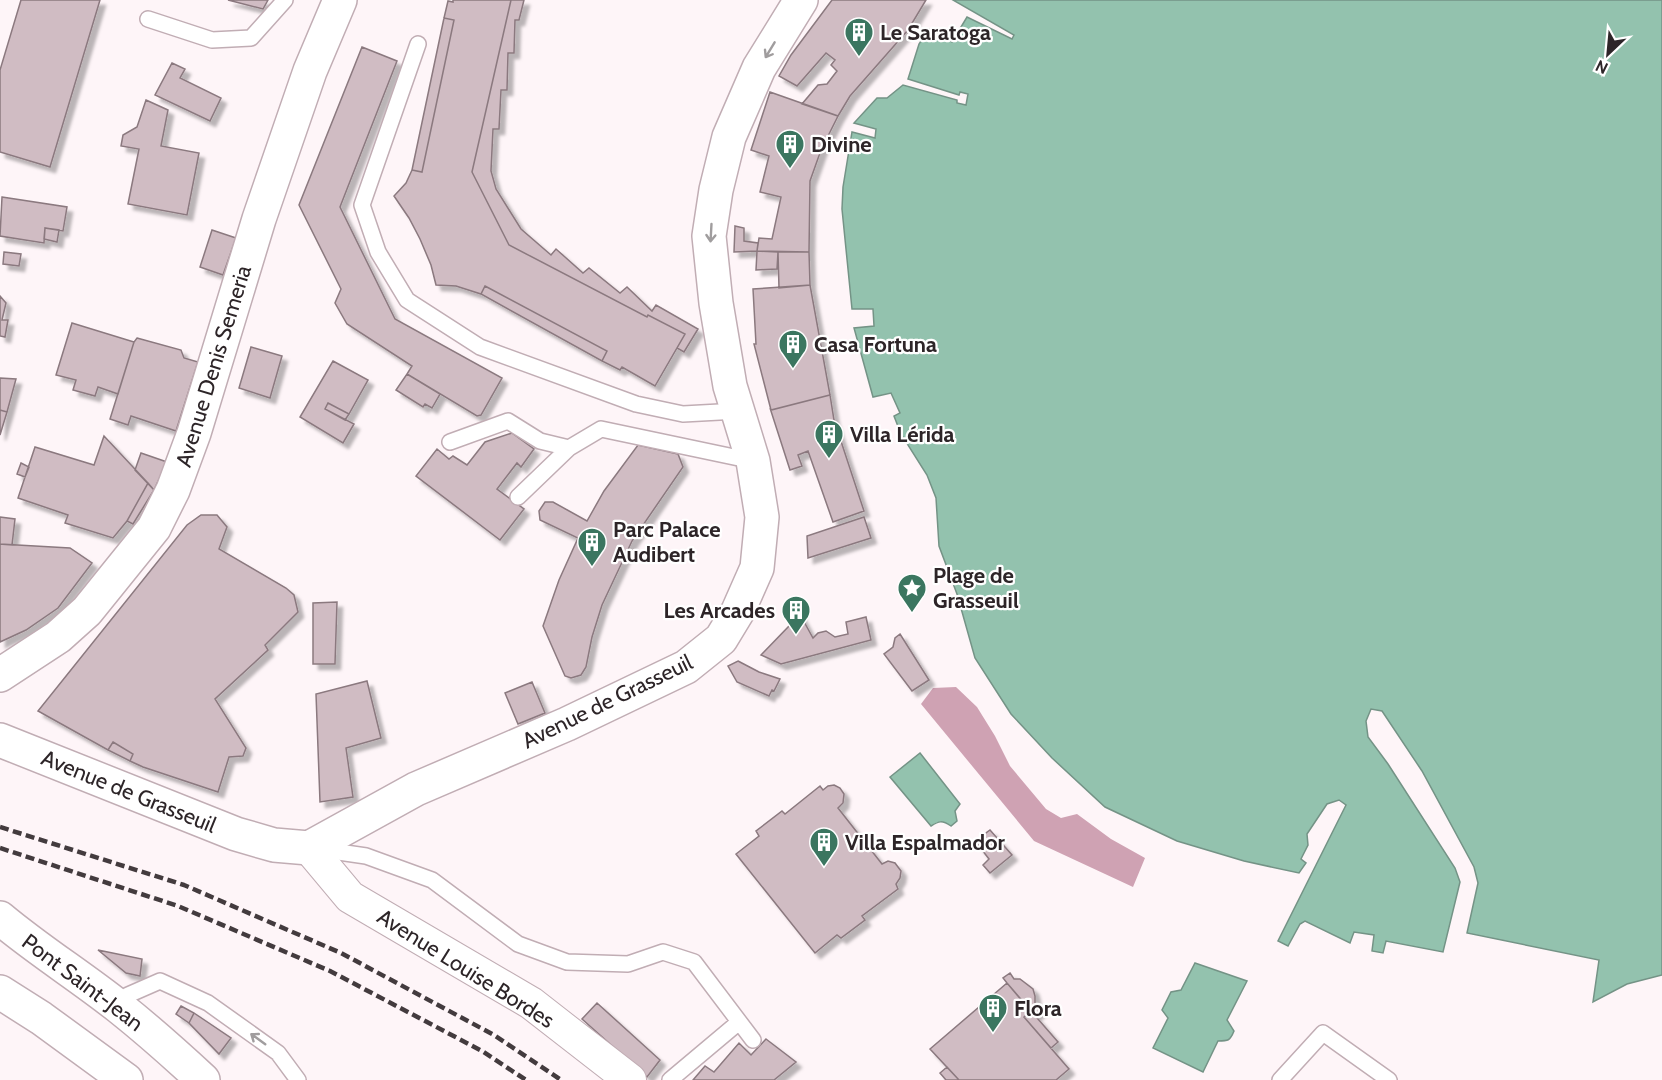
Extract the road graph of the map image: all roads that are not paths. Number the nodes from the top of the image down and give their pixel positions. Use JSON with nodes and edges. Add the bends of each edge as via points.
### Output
{"nodes":[{"id":1,"x":285,"y":0,"type":"edge"},
{"id":2,"x":340,"y":0,"type":"edge"},
{"id":3,"x":801,"y":0,"type":"edge"},
{"id":4,"x":148,"y":19,"type":"dead end"},
{"id":5,"x":418,"y":44,"type":"dead end"},
{"id":6,"x":738,"y":411,"type":"junction"},
{"id":7,"x":450,"y":442,"type":"dead end"},
{"id":8,"x":569,"y":448,"type":"junction"},
{"id":9,"x":753,"y":460,"type":"junction"},
{"id":10,"x":518,"y":496,"type":"dead end"},
{"id":11,"x":0,"y":675,"type":"edge"},
{"id":12,"x":0,"y":740,"type":"edge"},
{"id":13,"x":309,"y":848,"type":"junction"},
{"id":14,"x":0,"y":918,"type":"edge"},
{"id":15,"x":0,"y":992,"type":"edge"},
{"id":16,"x":118,"y":1006,"type":"junction"},
{"id":17,"x":739,"y":1022,"type":"junction"},
{"id":18,"x":753,"y":1040,"type":"dead end"},
{"id":19,"x":166,"y":1046,"type":"junction"},
{"id":20,"x":126,"y":1080,"type":"edge"},
{"id":21,"x":172,"y":1080,"type":"edge"},
{"id":22,"x":203,"y":1080,"type":"edge"},
{"id":23,"x":298,"y":1080,"type":"edge"},
{"id":24,"x":630,"y":1080,"type":"edge"},
{"id":25,"x":670,"y":1080,"type":"edge"},
{"id":26,"x":1280,"y":1080,"type":"edge"},
{"id":27,"x":1389,"y":1080,"type":"edge"}],
"edges":[{"from":1,"to":4,"type":"lane","via":[[251,38],[212,40]]},
{"from":2,"to":11,"type":"street","name":"Avenue Denis Semeria","via":[[310,71],[259,219],[194,433],[154,528],[87,611],[58,637]]},
{"from":3,"to":6,"type":"street","name":"Avenue de Grasseuil","one_way":true,"via":[[759,68],[742,105],[729,137],[716,190],[710,236],[716,303]]},
{"from":5,"to":6,"type":"lane","via":[[362,205],[378,252],[407,300],[480,347],[636,404],[683,414]]},
{"from":6,"to":9,"type":"street","name":"Avenue de Grasseuil"},
{"from":7,"to":8,"type":"lane","via":[[508,422],[540,441]]},
{"from":8,"to":9,"type":"lane","via":[[601,429]]},
{"from":8,"to":10,"type":"lane"},
{"from":9,"to":13,"type":"street","name":"Avenue de Grasseuil","via":[[762,517],[758,568],[721,639],[686,667],[416,789]]},
{"from":12,"to":13,"type":"street","name":"Avenue de Grasseuil","via":[[236,834],[274,845]]},
{"from":13,"to":17,"type":"lane","via":[[366,856],[432,880],[518,944],[567,962],[627,964],[663,951],[694,962]]},
{"from":13,"to":24,"type":"street","name":"Avenue Louise Bordes","via":[[350,897],[531,1003]]},
{"from":14,"to":16,"type":"street","name":"Pont Saint-Jean"},
{"from":15,"to":20,"type":"street"},
{"from":16,"to":19,"type":"street","name":"Pont Saint-Jean"},
{"from":23,"to":16,"type":"lane","one_way":true,"via":[[278,1053],[208,1003],[160,981],[128,995]]},
{"from":17,"to":18,"type":"lane"},
{"from":17,"to":25,"type":"lane"},
{"from":19,"to":21,"type":"street"},
{"from":19,"to":22,"type":"street","name":"Pont Saint-Jean"},
{"from":26,"to":27,"type":"lane","via":[[1323,1033]]}]}
